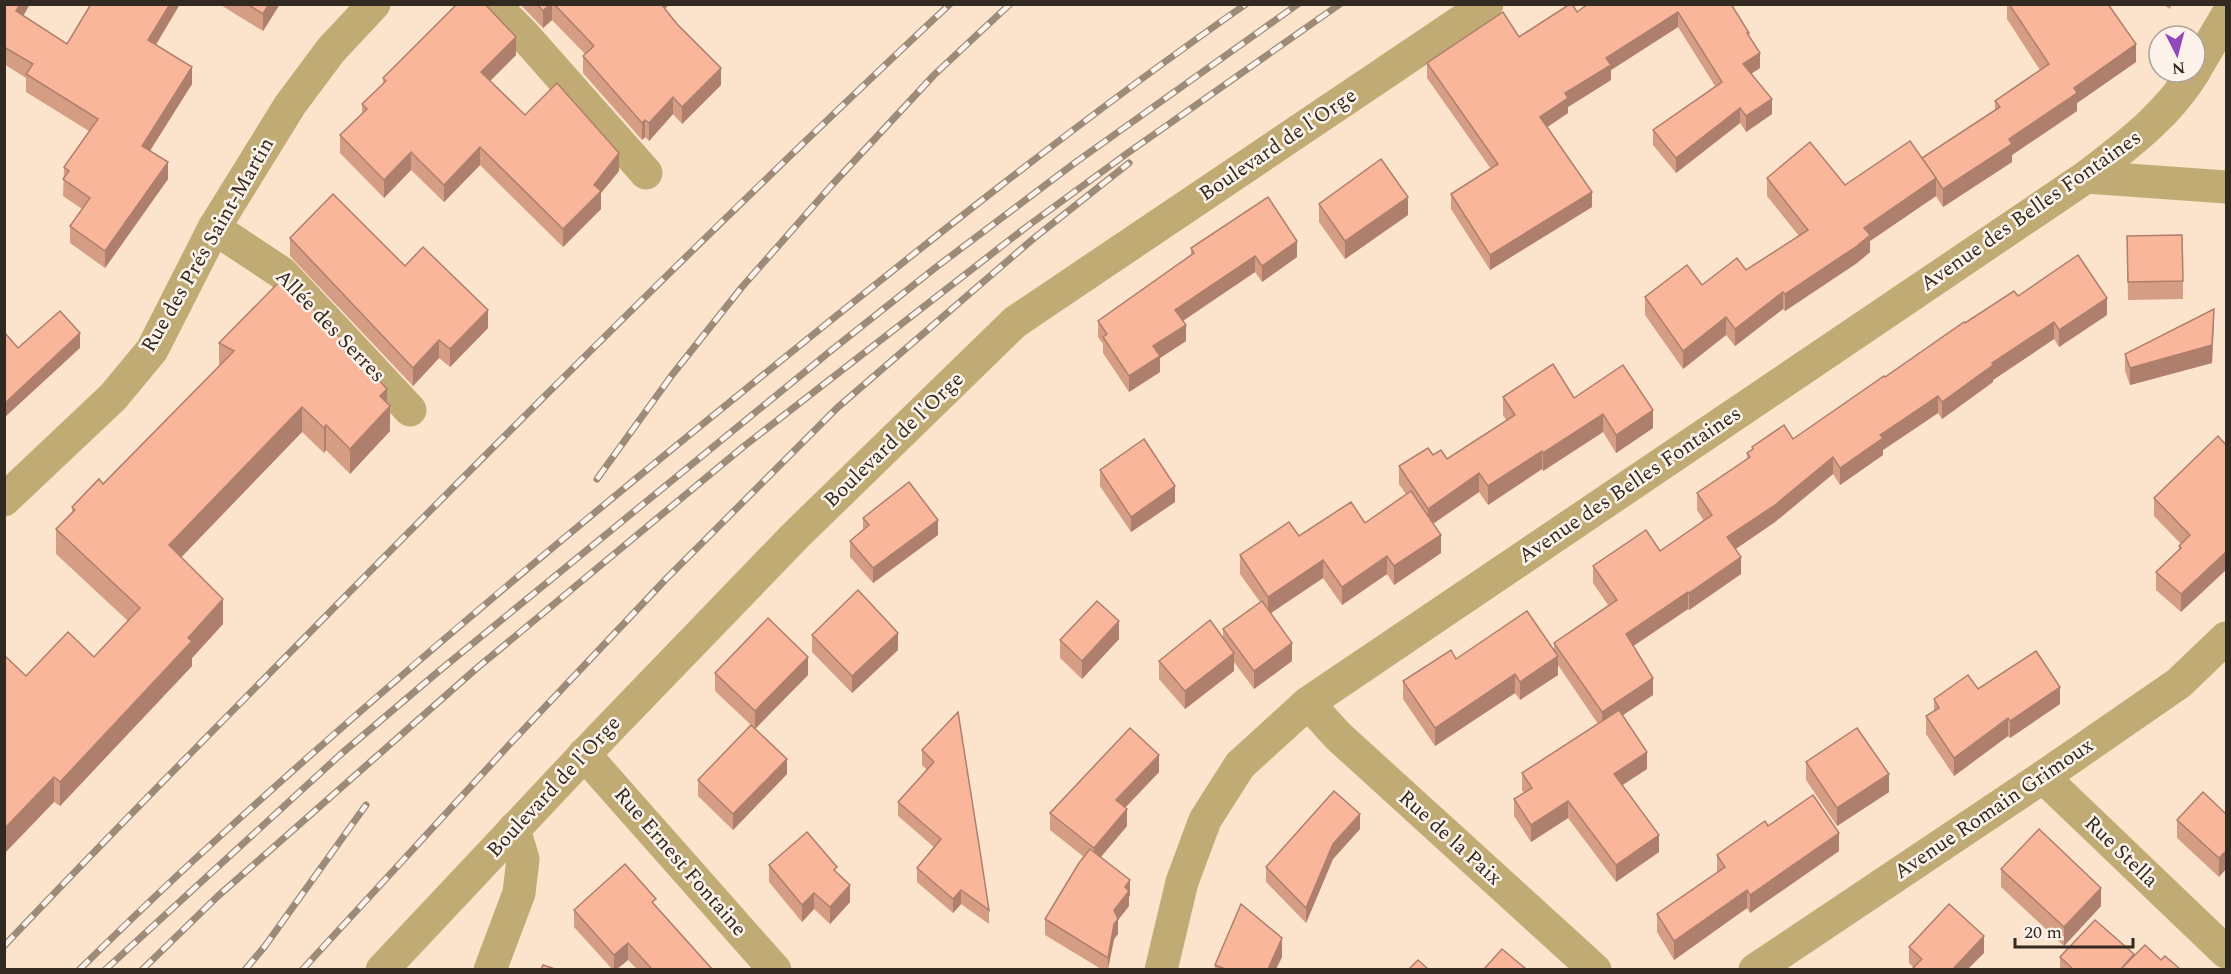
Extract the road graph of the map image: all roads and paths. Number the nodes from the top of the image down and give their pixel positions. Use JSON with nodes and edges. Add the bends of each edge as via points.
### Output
{"nodes":[{"id":1,"x":374,"y":4,"type":"edge"},
{"id":2,"x":493,"y":4,"type":"edge"},
{"id":3,"x":1487,"y":4,"type":"edge"},
{"id":4,"x":2226,"y":17,"type":"edge"},
{"id":5,"x":2207,"y":49,"type":"edge"},
{"id":6,"x":2186,"y":84,"type":"edge"},
{"id":7,"x":646,"y":173,"type":"dead end"},
{"id":8,"x":2086,"y":177,"type":"junction"},
{"id":9,"x":2226,"y":187,"type":"edge"},
{"id":10,"x":214,"y":228,"type":"junction"},
{"id":11,"x":410,"y":410,"type":"dead end"},
{"id":12,"x":4,"y":500,"type":"edge"},
{"id":13,"x":2226,"y":638,"type":"edge"},
{"id":14,"x":1308,"y":704,"type":"junction"},
{"id":15,"x":584,"y":754,"type":"junction"},
{"id":16,"x":2043,"y":777,"type":"junction"},
{"id":17,"x":514,"y":829,"type":"junction"},
{"id":18,"x":2226,"y":952,"type":"edge"},
{"id":19,"x":382,"y":969,"type":"edge"},
{"id":20,"x":490,"y":969,"type":"edge"},
{"id":21,"x":775,"y":969,"type":"edge"},
{"id":22,"x":1161,"y":969,"type":"edge"},
{"id":23,"x":1595,"y":969,"type":"edge"},
{"id":24,"x":1755,"y":969,"type":"edge"}],
"edges":[{"from":1,"to":10,"type":"street","name":"Rue des Prés Saint-Martin","via":[[331,50],[290,105]]},
{"from":2,"to":7,"type":"street"},
{"from":3,"to":15,"type":"street","name":"Boulevard de l'Orge","via":[[1015,322],[795,536]]},
{"from":4,"to":5,"type":"street","name":"Avenue des Belles Fontaines"},
{"from":6,"to":8,"type":"street","name":"Avenue des Belles Fontaines","via":[[2147,129]]},
{"from":8,"to":9,"type":"street"},
{"from":8,"to":14,"type":"street","name":"Avenue des Belles Fontaines"},
{"from":10,"to":11,"type":"street","name":"Allée des Serres","via":[[282,273]]},
{"from":10,"to":12,"type":"street","name":"Rue des Prés Saint-Martin","via":[[152,350],[113,397]]},
{"from":13,"to":16,"type":"street","name":"Avenue Romain Grimoux","via":[[2179,683]]},
{"from":14,"to":22,"type":"street","name":"Avenue des Belles Fontaines","via":[[1240,765],[1205,820],[1182,882]]},
{"from":14,"to":23,"type":"street","name":"Rue de la Paix","via":[[1338,736]]},
{"from":15,"to":17,"type":"street","name":"Boulevard de l'Orge"},
{"from":15,"to":21,"type":"street","name":"Rue Ernest Fontaine"},
{"from":16,"to":18,"type":"street","name":"Rue Stella"},
{"from":16,"to":24,"type":"street","name":"Avenue Romain Grimoux"},
{"from":17,"to":19,"type":"street","name":"Boulevard de l'Orge"},
{"from":17,"to":20,"type":"street","via":[[524,859],[519,893]]}]}
